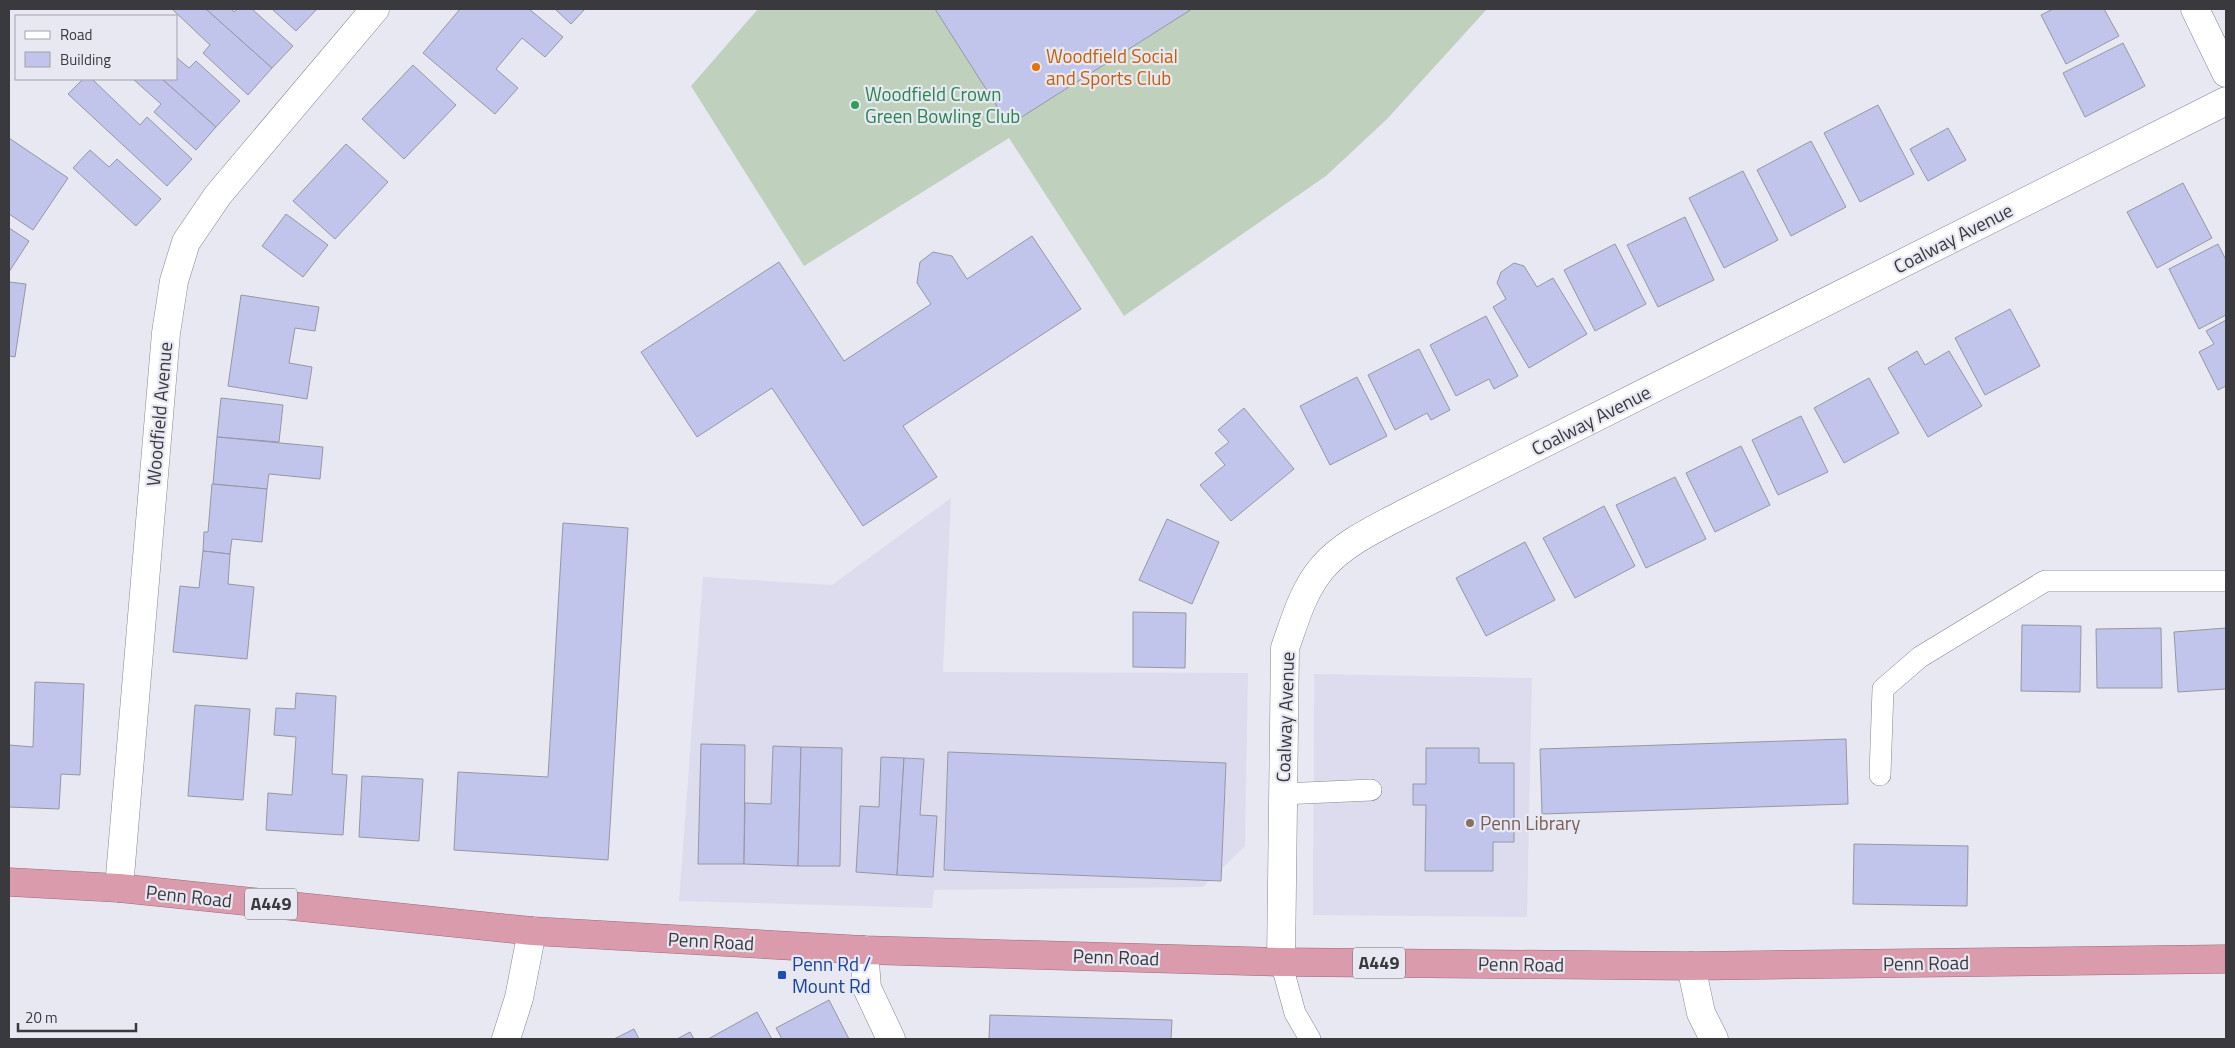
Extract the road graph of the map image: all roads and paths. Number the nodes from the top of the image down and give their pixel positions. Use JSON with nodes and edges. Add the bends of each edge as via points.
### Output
{"nodes":[{"id":1,"x":375,"y":9,"type":"edge"},
{"id":2,"x":2195,"y":9,"type":"edge"},
{"id":3,"x":2226,"y":73,"type":"edge"},
{"id":4,"x":2226,"y":102,"type":"edge"},
{"id":5,"x":2226,"y":581,"type":"edge"},
{"id":6,"x":1880,"y":775,"type":"dead end"},
{"id":7,"x":1371,"y":790,"type":"dead end"},
{"id":8,"x":1282,"y":794,"type":"junction"},
{"id":9,"x":9,"y":882,"type":"edge"},
{"id":10,"x":119,"y":888,"type":"junction"},
{"id":11,"x":532,"y":931,"type":"junction"},
{"id":12,"x":864,"y":950,"type":"junction"},
{"id":13,"x":2226,"y":959,"type":"edge"},
{"id":14,"x":1281,"y":962,"type":"junction"},
{"id":15,"x":1691,"y":966,"type":"junction"},
{"id":16,"x":506,"y":1039,"type":"edge"},
{"id":17,"x":891,"y":1039,"type":"edge"},
{"id":18,"x":1310,"y":1039,"type":"edge"},
{"id":19,"x":1714,"y":1039,"type":"edge"}],
"edges":[{"from":1,"to":10,"type":"street","name":"Woodfield Avenue","via":[[218,195],[186,242],[174,281],[166,332]]},
{"from":2,"to":3,"type":"street"},
{"from":4,"to":8,"type":"street","name":"Coalway Avenue","via":[[1412,509],[1344,548],[1323,567],[1310,586],[1285,648]]},
{"from":5,"to":6,"type":"lane","via":[[2045,582],[1920,657],[1882,689]]},
{"from":7,"to":8,"type":"lane"},
{"from":8,"to":14,"type":"street","name":"Coalway Avenue"},
{"from":9,"to":10,"type":"highway","name":"Penn Road","number":"A449"},
{"from":10,"to":11,"type":"highway","name":"Penn Road","number":"A449"},
{"from":11,"to":12,"type":"highway","name":"Penn Road","number":"A449"},
{"from":11,"to":16,"type":"street","via":[[519,998]]},
{"from":12,"to":14,"type":"highway","name":"Penn Road","number":"A449"},
{"from":12,"to":17,"type":"street","via":[[867,988]]},
{"from":13,"to":15,"type":"highway","name":"Penn Road","number":"A449"},
{"from":14,"to":15,"type":"highway","name":"Penn Road","number":"A449"},
{"from":14,"to":18,"type":"lane","via":[[1295,1014]]},
{"from":15,"to":19,"type":"street","via":[[1700,1013]]}]}
